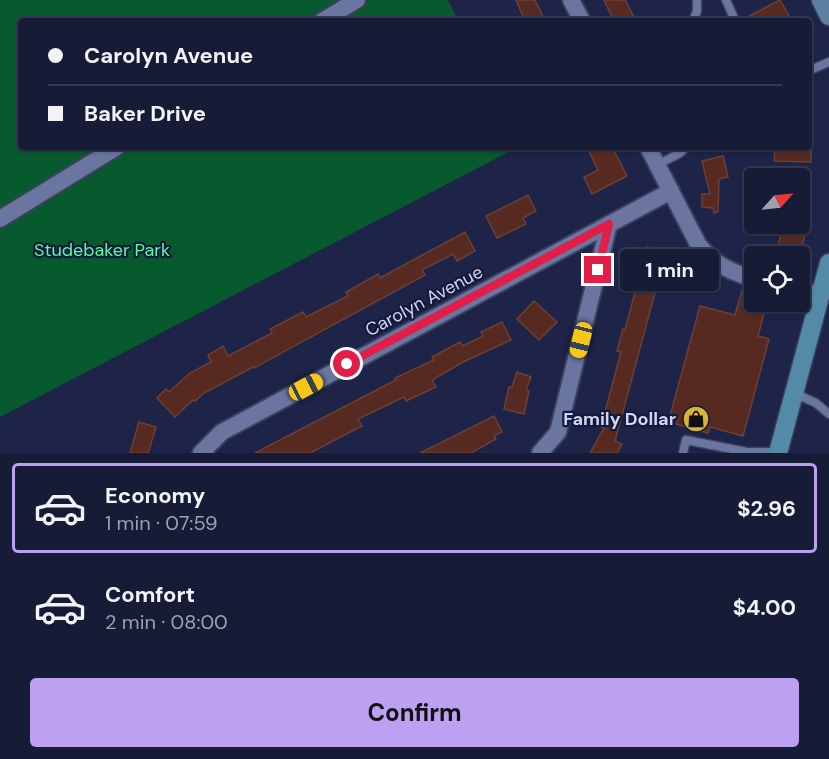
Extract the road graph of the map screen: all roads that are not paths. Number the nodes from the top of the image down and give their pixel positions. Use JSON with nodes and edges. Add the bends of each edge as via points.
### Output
{"nodes":[{"id":1,"x":357,"y":0,"type":"edge"},
{"id":2,"x":571,"y":0,"type":"edge"},
{"id":3,"x":697,"y":0,"type":"edge"},
{"id":4,"x":726,"y":0,"type":"edge"},
{"id":5,"x":820,"y":0,"type":"edge"},
{"id":6,"x":829,"y":16,"type":"edge"},
{"id":7,"x":327,"y":18,"type":"edge"},
{"id":8,"x":580,"y":18,"type":"edge"},
{"id":9,"x":694,"y":18,"type":"edge"},
{"id":10,"x":734,"y":18,"type":"edge"},
{"id":11,"x":828,"y":62,"type":"edge"},
{"id":12,"x":812,"y":69,"type":"edge"},
{"id":13,"x":112,"y":150,"type":"edge"},
{"id":14,"x":650,"y":150,"type":"edge"},
{"id":15,"x":683,"y":150,"type":"edge"},
{"id":16,"x":657,"y":165,"type":"junction"},
{"id":17,"x":671,"y":191,"type":"junction"},
{"id":18,"x":0,"y":219,"type":"edge"},
{"id":19,"x":609,"y":224,"type":"junction"},
{"id":20,"x":829,"y":263,"type":"edge"},
{"id":21,"x":744,"y":275,"type":"edge"},
{"id":22,"x":810,"y":293,"type":"edge"},
{"id":23,"x":821,"y":296,"type":"junction"},
{"id":24,"x":794,"y":393,"type":"junction"},
{"id":25,"x":829,"y":414,"type":"edge"},
{"id":26,"x":724,"y":450,"type":"edge"},
{"id":27,"x":780,"y":452,"type":"edge"},
{"id":28,"x":201,"y":453,"type":"edge"},
{"id":29,"x":540,"y":453,"type":"edge"},
{"id":30,"x":683,"y":453,"type":"edge"}],
"edges":[{"from":1,"to":7,"type":"street"},
{"from":2,"to":8,"type":"street"},
{"from":3,"to":9,"type":"lane"},
{"from":4,"to":10,"type":"lane"},
{"from":5,"to":6,"type":"street"},
{"from":11,"to":12,"type":"lane"},
{"from":13,"to":18,"type":"street"},
{"from":14,"to":16,"type":"street"},
{"from":15,"to":16,"type":"lane"},
{"from":16,"to":17,"type":"street"},
{"from":17,"to":19,"type":"street","name":"Carolyn Avenue"},
{"from":17,"to":21,"type":"street","via":[[706,255]]},
{"from":19,"to":28,"type":"street","name":"Carolyn Avenue","via":[[222,432]]},
{"from":19,"to":29,"type":"street","via":[[558,432]]},
{"from":20,"to":23,"type":"main road"},
{"from":22,"to":23,"type":"street"},
{"from":23,"to":24,"type":"main road"},
{"from":24,"to":25,"type":"lane"},
{"from":24,"to":27,"type":"main road"},
{"from":26,"to":27,"type":"lane"},
{"from":26,"to":30,"type":"lane","via":[[686,440]]}]}
